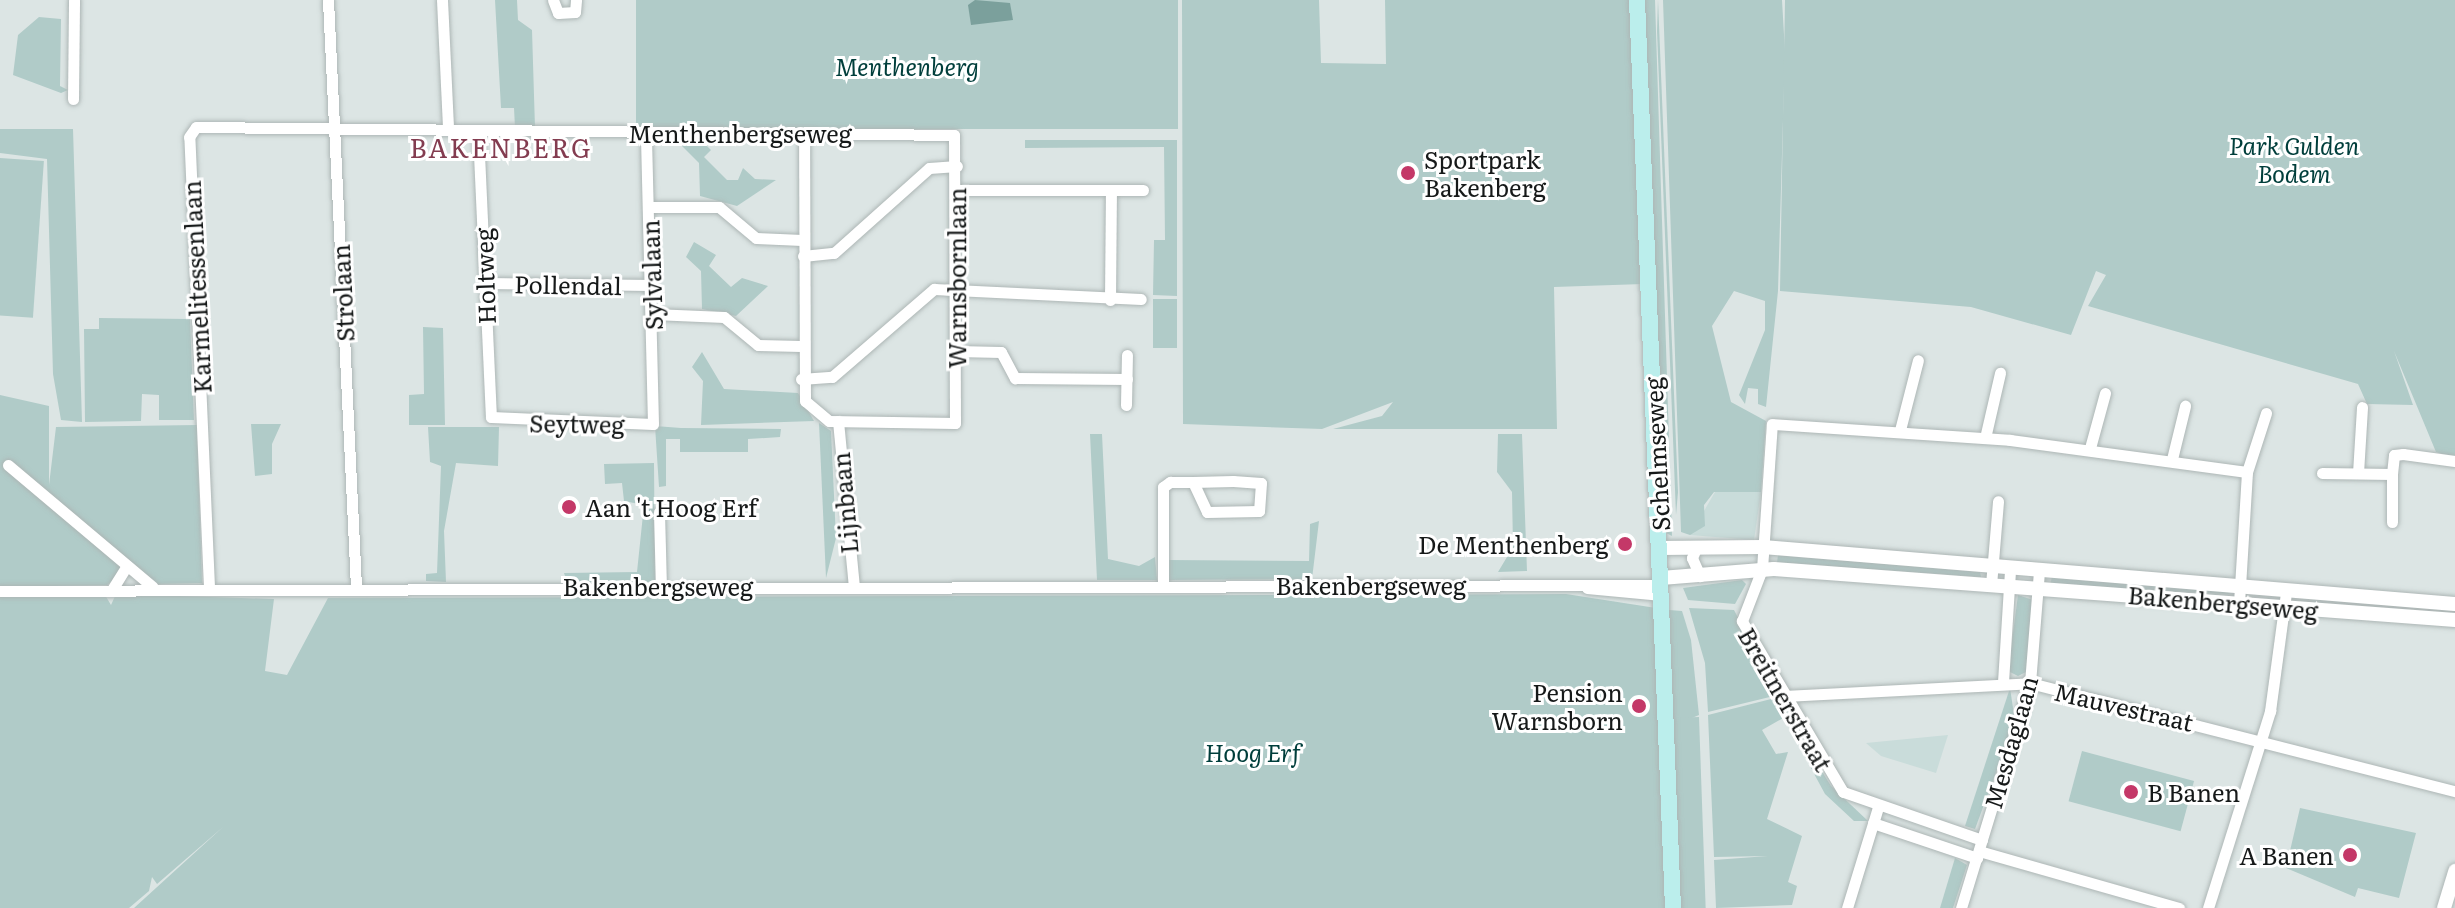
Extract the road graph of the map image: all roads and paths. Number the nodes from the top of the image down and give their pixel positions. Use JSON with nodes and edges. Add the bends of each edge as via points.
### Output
{"nodes":[{"id":1,"x":74,"y":0,"type":"edge"},
{"id":2,"x":328,"y":0,"type":"edge"},
{"id":3,"x":442,"y":0,"type":"edge"},
{"id":4,"x":553,"y":0,"type":"edge"},
{"id":5,"x":576,"y":0,"type":"edge"},
{"id":6,"x":1637,"y":0,"type":"edge"},
{"id":7,"x":73,"y":99,"type":"dead end"},
{"id":8,"x":334,"y":125,"type":"junction"},
{"id":9,"x":448,"y":127,"type":"junction"},
{"id":10,"x":478,"y":132,"type":"junction"},
{"id":11,"x":646,"y":133,"type":"junction"},
{"id":12,"x":804,"y":134,"type":"junction"},
{"id":13,"x":954,"y":135,"type":"joint"},
{"id":14,"x":957,"y":166,"type":"junction"},
{"id":15,"x":957,"y":190,"type":"junction"},
{"id":16,"x":1111,"y":190,"type":"junction"},
{"id":17,"x":1143,"y":190,"type":"dead end"},
{"id":18,"x":649,"y":207,"type":"junction"},
{"id":19,"x":802,"y":240,"type":"junction"},
{"id":20,"x":803,"y":256,"type":"junction"},
{"id":21,"x":485,"y":283,"type":"junction"},
{"id":22,"x":652,"y":285,"type":"junction"},
{"id":23,"x":956,"y":288,"type":"junction"},
{"id":24,"x":1141,"y":299,"type":"dead end"},
{"id":25,"x":1110,"y":300,"type":"junction"},
{"id":26,"x":653,"y":314,"type":"junction"},
{"id":27,"x":801,"y":346,"type":"junction"},
{"id":28,"x":956,"y":351,"type":"junction"},
{"id":29,"x":1127,"y":355,"type":"dead end"},
{"id":30,"x":1918,"y":360,"type":"dead end"},
{"id":31,"x":2000,"y":373,"type":"dead end"},
{"id":32,"x":801,"y":379,"type":"junction"},
{"id":33,"x":1127,"y":379,"type":"junction"},
{"id":34,"x":2105,"y":393,"type":"dead end"},
{"id":35,"x":1126,"y":405,"type":"dead end"},
{"id":36,"x":2185,"y":406,"type":"dead end"},
{"id":37,"x":2362,"y":407,"type":"dead end"},
{"id":38,"x":2266,"y":413,"type":"dead end"},
{"id":39,"x":657,"y":418,"type":"joint"},
{"id":40,"x":494,"y":420,"type":"joint"},
{"id":41,"x":838,"y":421,"type":"junction"},
{"id":42,"x":1900,"y":430,"type":"junction"},
{"id":43,"x":1985,"y":438,"type":"junction"},
{"id":44,"x":2090,"y":448,"type":"junction"},
{"id":45,"x":2172,"y":459,"type":"junction"},
{"id":46,"x":2455,"y":461,"type":"edge"},
{"id":47,"x":8,"y":465,"type":"dead end"},
{"id":48,"x":2247,"y":472,"type":"junction"},
{"id":49,"x":2322,"y":473,"type":"dead end"},
{"id":50,"x":2358,"y":473,"type":"junction"},
{"id":51,"x":2392,"y":474,"type":"junction"},
{"id":52,"x":1193,"y":482,"type":"junction"},
{"id":53,"x":1998,"y":501,"type":"dead end"},
{"id":54,"x":659,"y":512,"type":"dead end"},
{"id":55,"x":2392,"y":522,"type":"dead end"},
{"id":56,"x":1697,"y":546,"type":"junction"},
{"id":57,"x":1763,"y":547,"type":"junction"},
{"id":58,"x":1660,"y":548,"type":"junction"},
{"id":59,"x":127,"y":566,"type":"junction"},
{"id":60,"x":1762,"y":569,"type":"junction"},
{"id":61,"x":2039,"y":572,"type":"junction"},
{"id":62,"x":1700,"y":576,"type":"junction"},
{"id":63,"x":1991,"y":577,"type":"junction"},
{"id":64,"x":2010,"y":578,"type":"junction"},
{"id":65,"x":1163,"y":585,"type":"junction"},
{"id":66,"x":661,"y":586,"type":"junction"},
{"id":67,"x":854,"y":586,"type":"junction"},
{"id":68,"x":1661,"y":586,"type":"junction"},
{"id":69,"x":153,"y":587,"type":"junction"},
{"id":70,"x":209,"y":587,"type":"junction"},
{"id":71,"x":356,"y":587,"type":"junction"},
{"id":72,"x":2038,"y":587,"type":"junction"},
{"id":73,"x":113,"y":588,"type":"junction"},
{"id":74,"x":2240,"y":588,"type":"junction"},
{"id":75,"x":0,"y":591,"type":"edge"},
{"id":76,"x":2286,"y":599,"type":"junction"},
{"id":77,"x":2239,"y":603,"type":"junction"},
{"id":78,"x":2455,"y":604,"type":"edge"},
{"id":79,"x":2455,"y":620,"type":"edge"},
{"id":80,"x":2003,"y":682,"type":"junction"},
{"id":81,"x":2030,"y":683,"type":"junction"},
{"id":82,"x":1785,"y":696,"type":"junction"},
{"id":83,"x":2262,"y":743,"type":"junction"},
{"id":84,"x":2455,"y":791,"type":"edge"},
{"id":85,"x":1878,"y":807,"type":"junction"},
{"id":86,"x":1873,"y":823,"type":"junction"},
{"id":87,"x":1979,"y":850,"type":"junction"},
{"id":88,"x":2455,"y":871,"type":"edge"},
{"id":89,"x":1673,"y":908,"type":"edge"},
{"id":90,"x":1847,"y":908,"type":"edge"},
{"id":91,"x":1961,"y":908,"type":"edge"},
{"id":92,"x":2179,"y":908,"type":"edge"},
{"id":93,"x":2208,"y":908,"type":"edge"},
{"id":94,"x":2444,"y":908,"type":"edge"}],
"edges":[{"from":1,"to":7,"type":"street"},
{"from":2,"to":8,"type":"street","name":"Strolaan"},
{"from":3,"to":9,"type":"street"},
{"from":4,"to":5,"type":"street","via":[[558,13],[575,12]]},
{"from":6,"to":58,"type":"main road","name":"Schelmseweg"},
{"from":8,"to":9,"type":"street","name":"Menthenbergseweg"},
{"from":8,"to":70,"type":"street","name":"Karmelitessenlaan","via":[[196,127],[189,137]]},
{"from":8,"to":71,"type":"street","name":"Strolaan"},
{"from":9,"to":10,"type":"street","name":"Menthenbergseweg"},
{"from":10,"to":11,"type":"street","name":"Menthenbergseweg"},
{"from":10,"to":21,"type":"street","name":"Holtweg"},
{"from":11,"to":12,"type":"street","name":"Menthenbergseweg"},
{"from":11,"to":18,"type":"street","name":"Sylvalaan"},
{"from":12,"to":13,"type":"street","name":"Menthenbergseweg"},
{"from":12,"to":19,"type":"street"},
{"from":13,"to":14,"type":"street","name":"Warnsbornlaan"},
{"from":14,"to":15,"type":"street","name":"Warnsbornlaan"},
{"from":14,"to":20,"type":"street","via":[[929,168],[834,253]]},
{"from":15,"to":16,"type":"street"},
{"from":15,"to":23,"type":"street","name":"Warnsbornlaan"},
{"from":16,"to":17,"type":"street"},
{"from":16,"to":25,"type":"street"},
{"from":18,"to":19,"type":"street","via":[[719,207],[756,238]]},
{"from":18,"to":22,"type":"street","name":"Sylvalaan"},
{"from":19,"to":20,"type":"street"},
{"from":20,"to":27,"type":"street"},
{"from":21,"to":22,"type":"street","name":"Pollendal"},
{"from":21,"to":40,"type":"street","name":"Holtweg"},
{"from":22,"to":26,"type":"street","name":"Sylvalaan"},
{"from":23,"to":25,"type":"street"},
{"from":23,"to":28,"type":"street","name":"Warnsbornlaan"},
{"from":23,"to":32,"type":"street","via":[[928,291],[832,377]]},
{"from":24,"to":25,"type":"street"},
{"from":26,"to":27,"type":"street","via":[[724,317],[758,345]]},
{"from":26,"to":39,"type":"street","name":"Sylvalaan"},
{"from":27,"to":32,"type":"street"},
{"from":28,"to":33,"type":"street","via":[[1007,355],[1015,378]]},
{"from":28,"to":41,"type":"street","name":"Warnsbornlaan","via":[[955,423]]},
{"from":29,"to":33,"type":"street"},
{"from":30,"to":42,"type":"street"},
{"from":31,"to":43,"type":"street"},
{"from":32,"to":41,"type":"street","via":[[809,406]]},
{"from":33,"to":35,"type":"street"},
{"from":34,"to":44,"type":"street"},
{"from":36,"to":45,"type":"street"},
{"from":37,"to":50,"type":"street"},
{"from":38,"to":48,"type":"street"},
{"from":39,"to":40,"type":"street","name":"Seytweg","via":[[653,424]]},
{"from":41,"to":67,"type":"street","name":"Lijnbaan"},
{"from":42,"to":43,"type":"street"},
{"from":42,"to":57,"type":"street","via":[[1774,422]]},
{"from":43,"to":44,"type":"street"},
{"from":44,"to":45,"type":"street"},
{"from":45,"to":48,"type":"street"},
{"from":46,"to":51,"type":"street","via":[[2394,455]]},
{"from":47,"to":59,"type":"street"},
{"from":48,"to":74,"type":"street"},
{"from":49,"to":50,"type":"street"},
{"from":50,"to":51,"type":"street"},
{"from":51,"to":55,"type":"street"},
{"from":52,"to":52,"type":"street","via":[[1261,483],[1259,511],[1207,512]]},
{"from":52,"to":65,"type":"street","via":[[1170,482],[1160,495]]},
{"from":53,"to":63,"type":"street"},
{"from":54,"to":66,"type":"street"},
{"from":56,"to":57,"type":"street","name":"Bakenbergseweg"},
{"from":56,"to":58,"type":"street","name":"Bakenbergseweg"},
{"from":56,"to":62,"type":"street","via":[[1692,558]]},
{"from":57,"to":60,"type":"street"},
{"from":57,"to":63,"type":"street","name":"Bakenbergseweg"},
{"from":58,"to":68,"type":"main road","name":"Schelmseweg"},
{"from":59,"to":69,"type":"street"},
{"from":59,"to":73,"type":"street"},
{"from":60,"to":62,"type":"street","name":"Bakenbergseweg"},
{"from":60,"to":63,"type":"street","name":"Bakenbergseweg"},
{"from":60,"to":82,"type":"street","name":"Breitnerstraat","via":[[1740,618]]},
{"from":61,"to":64,"type":"street","name":"Bakenbergseweg"},
{"from":61,"to":72,"type":"street","name":"Mesdaglaan"},
{"from":61,"to":74,"type":"street","name":"Bakenbergseweg"},
{"from":62,"to":68,"type":"street","name":"Bakenbergseweg"},
{"from":63,"to":64,"type":"street","name":"Bakenbergseweg"},
{"from":64,"to":72,"type":"street","name":"Bakenbergseweg"},
{"from":64,"to":80,"type":"street","name":"Mesdaglaan"},
{"from":65,"to":67,"type":"street","name":"Bakenbergseweg"},
{"from":65,"to":68,"type":"street","name":"Bakenbergseweg"},
{"from":66,"to":67,"type":"street","name":"Bakenbergseweg"},
{"from":66,"to":71,"type":"street","name":"Bakenbergseweg"},
{"from":68,"to":89,"type":"main road","name":"Schelmseweg"},
{"from":69,"to":70,"type":"street","name":"Bakenbergseweg"},
{"from":69,"to":73,"type":"street","name":"Bakenbergseweg"},
{"from":70,"to":71,"type":"street","name":"Bakenbergseweg"},
{"from":72,"to":77,"type":"street","name":"Bakenbergseweg"},
{"from":72,"to":81,"type":"street","name":"Mesdaglaan"},
{"from":73,"to":75,"type":"street","name":"Bakenbergseweg"},
{"from":74,"to":76,"type":"street","name":"Bakenbergseweg"},
{"from":74,"to":77,"type":"street"},
{"from":76,"to":77,"type":"street","name":"Bakenbergseweg"},
{"from":76,"to":78,"type":"street","name":"Bakenbergseweg"},
{"from":76,"to":79,"type":"street","name":"Bakenbergseweg"},
{"from":76,"to":83,"type":"street"},
{"from":80,"to":81,"type":"street","name":"Mauvestraat"},
{"from":80,"to":82,"type":"street","name":"Mauvestraat"},
{"from":81,"to":83,"type":"street","name":"Mauvestraat"},
{"from":81,"to":87,"type":"street","name":"Mesdaglaan"},
{"from":82,"to":85,"type":"street","name":"Breitnerstraat","via":[[1837,786]]},
{"from":83,"to":84,"type":"street","name":"Mauvestraat"},
{"from":83,"to":93,"type":"street"},
{"from":85,"to":86,"type":"street"},
{"from":85,"to":87,"type":"street","name":"Breitnerstraat"},
{"from":86,"to":87,"type":"street","name":"Breitnerstraat"},
{"from":86,"to":90,"type":"street"},
{"from":87,"to":91,"type":"street","name":"Mesdaglaan"},
{"from":87,"to":92,"type":"street","name":"Breitnerstraat"},
{"from":88,"to":94,"type":"street"}]}
